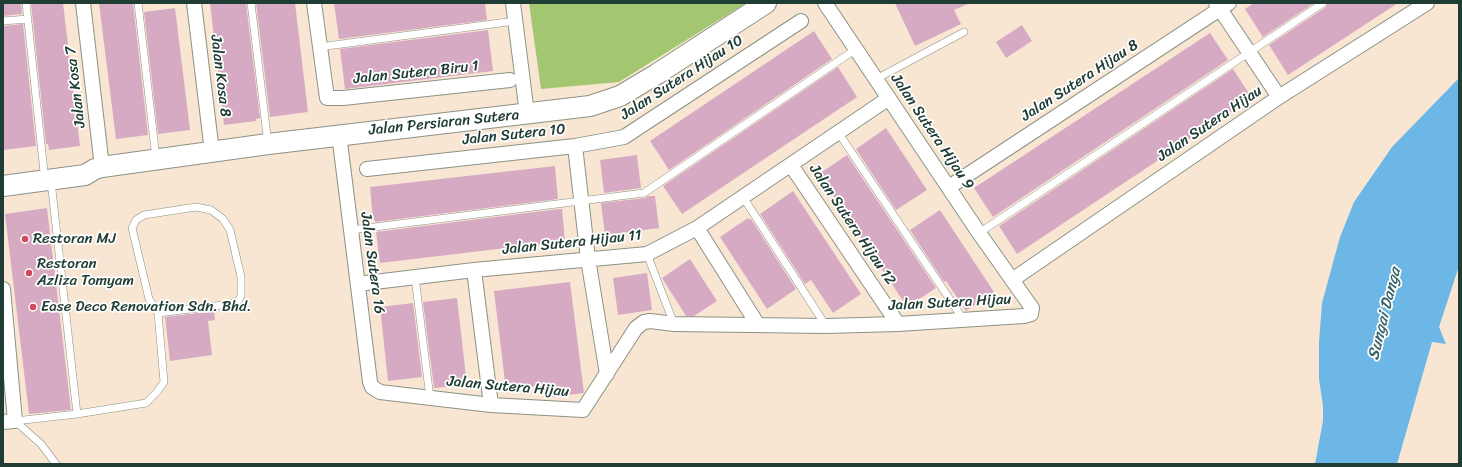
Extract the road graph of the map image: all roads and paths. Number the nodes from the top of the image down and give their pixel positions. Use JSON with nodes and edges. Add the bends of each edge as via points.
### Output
{"nodes":[{"id":1,"x":26,"y":3,"type":"edge"},
{"id":2,"x":83,"y":3,"type":"edge"},
{"id":3,"x":138,"y":3,"type":"edge"},
{"id":4,"x":194,"y":3,"type":"edge"},
{"id":5,"x":251,"y":3,"type":"edge"},
{"id":6,"x":314,"y":3,"type":"edge"},
{"id":7,"x":513,"y":3,"type":"edge"},
{"id":8,"x":766,"y":3,"type":"edge"},
{"id":9,"x":825,"y":3,"type":"edge"},
{"id":10,"x":1323,"y":3,"type":"edge"},
{"id":11,"x":1427,"y":3,"type":"edge"},
{"id":12,"x":1222,"y":5,"type":"edge"},
{"id":13,"x":28,"y":19,"type":"junction"},
{"id":14,"x":801,"y":20,"type":"dead end"},
{"id":15,"x":3,"y":21,"type":"edge"},
{"id":16,"x":515,"y":21,"type":"junction"},
{"id":17,"x":964,"y":32,"type":"dead end"},
{"id":18,"x":319,"y":47,"type":"junction"},
{"id":19,"x":856,"y":49,"type":"junction"},
{"id":20,"x":1249,"y":52,"type":"junction"},
{"id":21,"x":876,"y":79,"type":"junction"},
{"id":22,"x":510,"y":80,"type":"dead end"},
{"id":23,"x":1279,"y":97,"type":"junction"},
{"id":24,"x":889,"y":98,"type":"junction"},
{"id":25,"x":527,"y":114,"type":"junction"},
{"id":26,"x":838,"y":132,"type":"junction"},
{"id":27,"x":339,"y":134,"type":"junction"},
{"id":28,"x":268,"y":144,"type":"junction"},
{"id":29,"x":575,"y":146,"type":"junction"},
{"id":30,"x":212,"y":152,"type":"junction"},
{"id":31,"x":156,"y":160,"type":"junction"},
{"id":32,"x":791,"y":165,"type":"junction"},
{"id":33,"x":99,"y":168,"type":"junction"},
{"id":34,"x":367,"y":169,"type":"dead end"},
{"id":35,"x":47,"y":175,"type":"junction"},
{"id":36,"x":3,"y":176,"type":"edge"},
{"id":37,"x":3,"y":186,"type":"edge"},
{"id":38,"x":949,"y":186,"type":"junction"},
{"id":39,"x":743,"y":197,"type":"junction"},
{"id":40,"x":581,"y":201,"type":"junction"},
{"id":41,"x":697,"y":228,"type":"junction"},
{"id":42,"x":351,"y":230,"type":"junction"},
{"id":43,"x":979,"y":232,"type":"junction"},
{"id":44,"x":647,"y":254,"type":"junction"},
{"id":45,"x":588,"y":259,"type":"junction"},
{"id":46,"x":474,"y":270,"type":"junction"},
{"id":47,"x":415,"y":277,"type":"junction"},
{"id":48,"x":1012,"y":280,"type":"junction"},
{"id":49,"x":358,"y":284,"type":"junction"},
{"id":50,"x":3,"y":289,"type":"edge"},
{"id":51,"x":158,"y":313,"type":"junction"},
{"id":52,"x":963,"y":319,"type":"junction"},
{"id":53,"x":674,"y":324,"type":"junction"},
{"id":54,"x":898,"y":324,"type":"junction"},
{"id":55,"x":758,"y":325,"type":"junction"},
{"id":56,"x":826,"y":326,"type":"junction"},
{"id":57,"x":607,"y":374,"type":"junction"},
{"id":58,"x":380,"y":392,"type":"joint"},
{"id":59,"x":430,"y":398,"type":"junction"},
{"id":60,"x":491,"y":405,"type":"junction"},
{"id":61,"x":78,"y":414,"type":"junction"},
{"id":62,"x":9,"y":422,"type":"edge"},
{"id":63,"x":56,"y":464,"type":"edge"}],
"edges":[{"from":1,"to":13,"type":"lane"},
{"from":2,"to":33,"type":"street","name":"Jalan Kosa 7"},
{"from":3,"to":31,"type":"lane"},
{"from":4,"to":30,"type":"street","name":"Jalan Kosa 8"},
{"from":5,"to":28,"type":"lane"},
{"from":6,"to":18,"type":"street"},
{"from":7,"to":16,"type":"street"},
{"from":8,"to":25,"type":"street","name":"Jalan Persiaran Sutera","via":[[620,96],[590,106]]},
{"from":9,"to":19,"type":"street","name":"Jalan Sutera Hijau 9"},
{"from":10,"to":20,"type":"lane"},
{"from":11,"to":23,"type":"street","name":"Jalan Sutera Hijau"},
{"from":12,"to":20,"type":"street"},
{"from":12,"to":38,"type":"street","name":"Jalan Sutera Hijau 8"},
{"from":13,"to":15,"type":"lane"},
{"from":13,"to":35,"type":"lane"},
{"from":14,"to":29,"type":"street","name":"Jalan Sutera Hijau 10","via":[[624,136]]},
{"from":16,"to":18,"type":"lane"},
{"from":16,"to":25,"type":"street"},
{"from":17,"to":21,"type":"lane"},
{"from":18,"to":22,"type":"street","name":"Jalan Sutera Biru 1","via":[[327,98]]},
{"from":19,"to":21,"type":"street","name":"Jalan Sutera Hijau 9"},
{"from":19,"to":40,"type":"lane","via":[[644,193]]},
{"from":20,"to":23,"type":"street"},
{"from":20,"to":43,"type":"lane"},
{"from":21,"to":24,"type":"street","name":"Jalan Sutera Hijau 9"},
{"from":23,"to":48,"type":"street","name":"Jalan Sutera Hijau"},
{"from":24,"to":26,"type":"street","name":"Jalan Sutera Hijau 11"},
{"from":24,"to":38,"type":"street","name":"Jalan Sutera Hijau 9"},
{"from":25,"to":27,"type":"street","name":"Jalan Persiaran Sutera"},
{"from":26,"to":32,"type":"street","name":"Jalan Sutera Hijau 11"},
{"from":26,"to":52,"type":"lane"},
{"from":27,"to":28,"type":"street","name":"Jalan Persiaran Sutera"},
{"from":27,"to":42,"type":"street","name":"Jalan Sutera 16"},
{"from":28,"to":30,"type":"street","name":"Jalan Persiaran Sutera"},
{"from":29,"to":34,"type":"street","name":"Jalan Sutera 10"},
{"from":29,"to":40,"type":"street","name":"Jalan Sutera 10"},
{"from":30,"to":31,"type":"street","name":"Jalan Persiaran Sutera"},
{"from":31,"to":33,"type":"street","name":"Jalan Persiaran Sutera"},
{"from":32,"to":39,"type":"street","name":"Jalan Sutera Hijau 11"},
{"from":32,"to":54,"type":"street","name":"Jalan Sutera Hijau 12"},
{"from":33,"to":35,"type":"street","name":"Jalan Persiaran Sutera","via":[[85,166]]},
{"from":35,"to":36,"type":"street","name":"Jalan Persiaran Sutera"},
{"from":35,"to":37,"type":"street","name":"Jalan Persiaran Sutera"},
{"from":35,"to":61,"type":"lane"},
{"from":38,"to":43,"type":"street","name":"Jalan Sutera Hijau 9"},
{"from":39,"to":41,"type":"street","name":"Jalan Sutera Hijau 11"},
{"from":39,"to":56,"type":"lane"},
{"from":40,"to":42,"type":"lane"},
{"from":40,"to":45,"type":"street","name":"Jalan Sutera 10"},
{"from":41,"to":44,"type":"street","name":"Jalan Sutera Hijau 11"},
{"from":41,"to":55,"type":"street"},
{"from":42,"to":49,"type":"street","name":"Jalan Sutera 16"},
{"from":43,"to":48,"type":"street","name":"Jalan Sutera Hijau 9"},
{"from":44,"to":45,"type":"street","name":"Jalan Sutera Hijau 11"},
{"from":44,"to":53,"type":"lane"},
{"from":45,"to":46,"type":"street","name":"Jalan Sutera Hijau 11"},
{"from":45,"to":57,"type":"street","name":"Jalan Sutera 10"},
{"from":46,"to":47,"type":"street","name":"Jalan Sutera Hijau 11"},
{"from":46,"to":60,"type":"street"},
{"from":47,"to":49,"type":"street","name":"Jalan Sutera Hijau 11"},
{"from":47,"to":59,"type":"lane"},
{"from":48,"to":52,"type":"street","name":"Jalan Sutera Hijau","via":[[1032,308],[1031,314]]},
{"from":49,"to":58,"type":"street","name":"Jalan Sutera 16","via":[[370,382],[372,387]]},
{"from":50,"to":62,"type":"street"},
{"from":51,"to":51,"type":"lane","via":[[149,299],[132,228],[136,220],[144,214],[196,207],[211,210],[223,219],[230,230],[241,277],[241,296],[232,304]]},
{"from":51,"to":61,"type":"lane","via":[[164,382],[157,392],[146,403]]},
{"from":52,"to":54,"type":"street","name":"Jalan Sutera Hijau"},
{"from":53,"to":55,"type":"street","name":"Jalan Sutera Hijau"},
{"from":53,"to":57,"type":"street","name":"Jalan Sutera Hijau","via":[[650,321],[640,324]]},
{"from":54,"to":56,"type":"street","name":"Jalan Sutera Hijau"},
{"from":55,"to":56,"type":"street","name":"Jalan Sutera Hijau"},
{"from":57,"to":60,"type":"street","name":"Jalan Sutera Hijau","via":[[583,410]]},
{"from":58,"to":59,"type":"street","name":"Jalan Sutera Hijau"},
{"from":59,"to":60,"type":"street","name":"Jalan Sutera Hijau"},
{"from":61,"to":62,"type":"lane"},
{"from":62,"to":63,"type":"lane","via":[[41,444]]}]}
